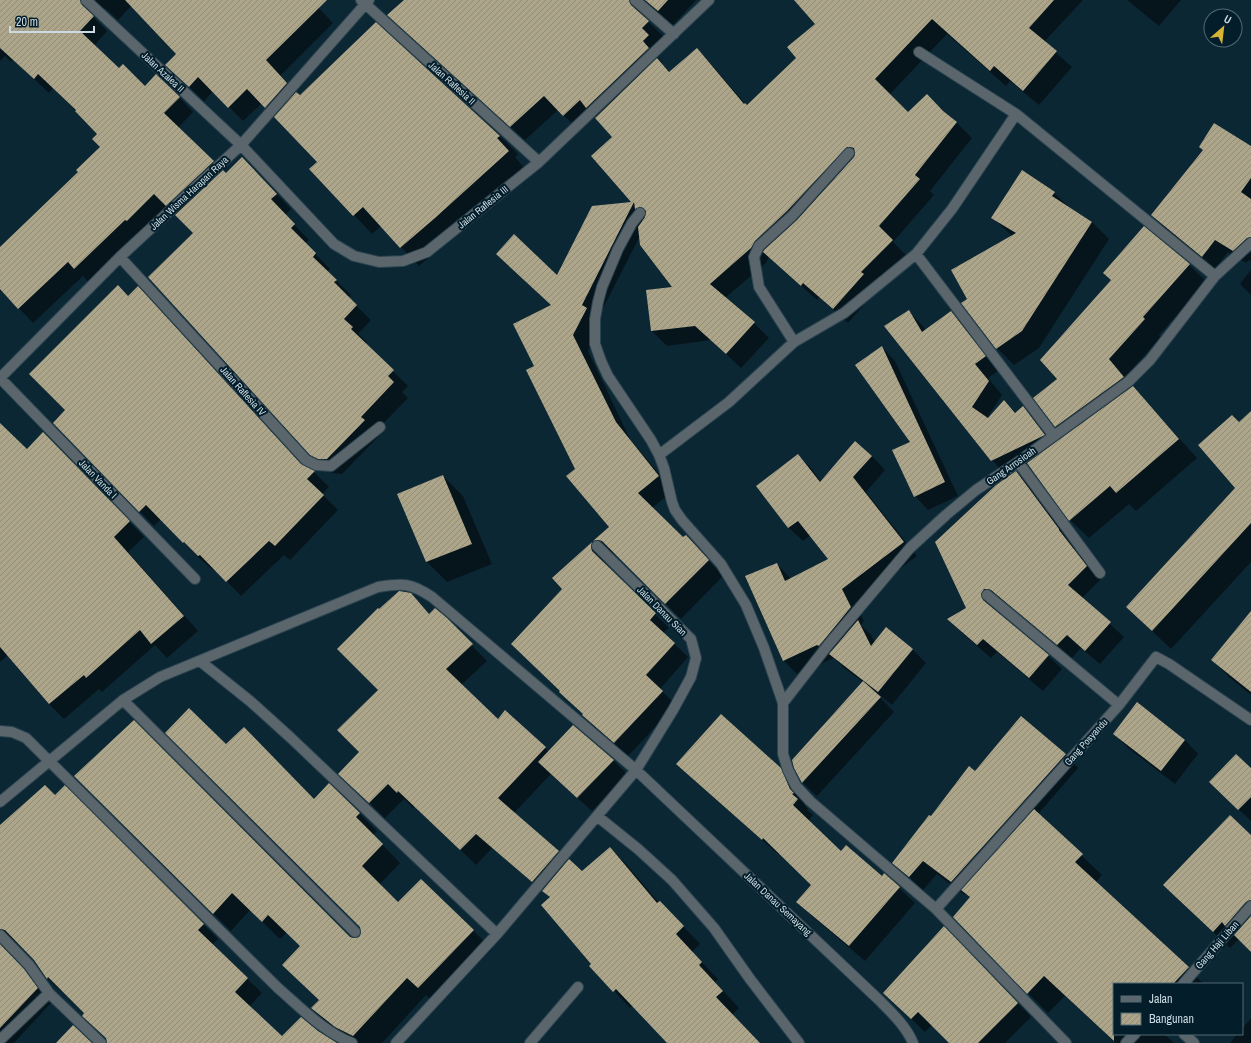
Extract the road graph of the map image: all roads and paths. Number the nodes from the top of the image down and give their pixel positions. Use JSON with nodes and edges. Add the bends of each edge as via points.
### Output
{"nodes":[{"id":1,"x":86,"y":0,"type":"edge"},
{"id":2,"x":635,"y":0,"type":"edge"},
{"id":3,"x":709,"y":0,"type":"edge"},
{"id":4,"x":365,"y":1,"type":"edge"},
{"id":5,"x":674,"y":34,"type":"junction"},
{"id":6,"x":919,"y":52,"type":"dead end"},
{"id":7,"x":1016,"y":114,"type":"junction"},
{"id":8,"x":241,"y":145,"type":"junction"},
{"id":9,"x":849,"y":153,"type":"dead end"},
{"id":10,"x":539,"y":162,"type":"junction"},
{"id":11,"x":640,"y":213,"type":"dead end"},
{"id":12,"x":1251,"y":243,"type":"edge"},
{"id":13,"x":916,"y":254,"type":"junction"},
{"id":14,"x":120,"y":257,"type":"junction"},
{"id":15,"x":1216,"y":276,"type":"junction"},
{"id":16,"x":794,"y":342,"type":"junction"},
{"id":17,"x":0,"y":378,"type":"edge"},
{"id":18,"x":380,"y":427,"type":"dead end"},
{"id":19,"x":1054,"y":436,"type":"junction"},
{"id":20,"x":659,"y":455,"type":"junction"},
{"id":21,"x":1018,"y":462,"type":"junction"},
{"id":22,"x":597,"y":546,"type":"dead end"},
{"id":23,"x":1100,"y":573,"type":"dead end"},
{"id":24,"x":196,"y":579,"type":"dead end"},
{"id":25,"x":987,"y":595,"type":"dead end"},
{"id":26,"x":200,"y":661,"type":"junction"},
{"id":27,"x":123,"y":700,"type":"junction"},
{"id":28,"x":783,"y":704,"type":"junction"},
{"id":29,"x":1119,"y":704,"type":"junction"},
{"id":30,"x":1251,"y":720,"type":"edge"},
{"id":31,"x":0,"y":732,"type":"edge"},
{"id":32,"x":49,"y":761,"type":"junction"},
{"id":33,"x":636,"y":770,"type":"junction"},
{"id":34,"x":0,"y":802,"type":"edge"},
{"id":35,"x":596,"y":816,"type":"junction"},
{"id":36,"x":1251,"y":906,"type":"edge"},
{"id":37,"x":936,"y":909,"type":"junction"},
{"id":38,"x":355,"y":932,"type":"dead end"},
{"id":39,"x":497,"y":934,"type":"junction"},
{"id":40,"x":0,"y":935,"type":"edge"},
{"id":41,"x":1184,"y":983,"type":"edge"},
{"id":42,"x":578,"y":987,"type":"dead end"},
{"id":43,"x":49,"y":993,"type":"junction"},
{"id":44,"x":1134,"y":1035,"type":"edge"},
{"id":45,"x":1185,"y":1035,"type":"edge"},
{"id":46,"x":0,"y":1040,"type":"edge"},
{"id":47,"x":101,"y":1043,"type":"edge"},
{"id":48,"x":352,"y":1043,"type":"edge"},
{"id":49,"x":396,"y":1043,"type":"edge"},
{"id":50,"x":530,"y":1043,"type":"edge"},
{"id":51,"x":799,"y":1043,"type":"edge"},
{"id":52,"x":913,"y":1043,"type":"edge"},
{"id":53,"x":1066,"y":1043,"type":"edge"},
{"id":54,"x":1126,"y":1043,"type":"edge"},
{"id":55,"x":1194,"y":1043,"type":"edge"}],
"edges":[{"from":1,"to":8,"type":"street","name":"Jalan Azalea II"},
{"from":2,"to":5,"type":"street"},
{"from":3,"to":5,"type":"street","name":"Jalan Raflesia III"},
{"from":4,"to":8,"type":"street","name":"Jalan Wisma Harapan Raya"},
{"from":4,"to":10,"type":"street","name":"Jalan Raflesia II"},
{"from":5,"to":10,"type":"street","name":"Jalan Raflesia III"},
{"from":6,"to":7,"type":"street"},
{"from":7,"to":13,"type":"street","via":[[952,209]]},
{"from":7,"to":15,"type":"street"},
{"from":8,"to":10,"type":"street","name":"Jalan Raflesia III","via":[[334,244],[354,256],[379,262],[403,261],[428,252]]},
{"from":8,"to":14,"type":"street","name":"Jalan Wisma Harapan Raya"},
{"from":9,"to":16,"type":"street","via":[[792,216],[759,246],[754,257],[759,287]]},
{"from":11,"to":20,"type":"street","via":[[618,249],[602,287],[595,319],[595,344],[608,376]]},
{"from":12,"to":15,"type":"street","name":"Gang Arrosioah"},
{"from":13,"to":16,"type":"street","via":[[844,313]]},
{"from":13,"to":19,"type":"street"},
{"from":14,"to":17,"type":"street","name":"Jalan Wisma Harapan Raya"},
{"from":14,"to":18,"type":"street","name":"Jalan Raflesia IV","via":[[306,460],[316,465],[331,466]]},
{"from":15,"to":19,"type":"street","name":"Gang Arrosioah","via":[[1150,360],[1128,382]]},
{"from":16,"to":20,"type":"street","via":[[729,402]]},
{"from":17,"to":24,"type":"street","name":"Jalan Vanda I"},
{"from":19,"to":21,"type":"street","name":"Gang Arrosioah"},
{"from":20,"to":28,"type":"street","via":[[675,510],[721,564],[746,605],[767,654]]},
{"from":21,"to":23,"type":"street"},
{"from":21,"to":28,"type":"street","name":"Gang Arrosioah","via":[[976,490],[910,548],[828,645]]},
{"from":22,"to":33,"type":"street","name":"Jalan Danau Sian","via":[[691,639],[696,658],[691,677]]},
{"from":25,"to":29,"type":"street"},
{"from":26,"to":27,"type":"street","name":"Jalan Danau Semayang","via":[[160,677]]},
{"from":26,"to":33,"type":"street","name":"Jalan Danau Semayang","via":[[378,587],[407,585],[420,589],[432,597]]},
{"from":26,"to":39,"type":"street","via":[[291,738]]},
{"from":27,"to":32,"type":"street","name":"Jalan Danau Semayang"},
{"from":27,"to":38,"type":"street"},
{"from":28,"to":37,"type":"street","via":[[783,754],[796,786],[810,801]]},
{"from":29,"to":30,"type":"street","name":"Gang Posyandu","via":[[1156,657]]},
{"from":29,"to":37,"type":"street","name":"Gang Posyandu"},
{"from":31,"to":32,"type":"street","via":[[12,732],[26,738]]},
{"from":32,"to":34,"type":"street","name":"Jalan Danau Semayang"},
{"from":32,"to":48,"type":"street","via":[[278,988],[316,1021]]},
{"from":33,"to":35,"type":"street","name":"Jalan Danau Sian"},
{"from":33,"to":52,"type":"street","name":"Jalan Danau Semayang","via":[[878,999],[897,1019]]},
{"from":35,"to":39,"type":"street","name":"Jalan Danau Sian"},
{"from":35,"to":51,"type":"street","via":[[672,880],[714,928]]},
{"from":36,"to":41,"type":"street","name":"Gang Haji Liban"},
{"from":37,"to":53,"type":"street"},
{"from":39,"to":49,"type":"street","name":"Jalan Danau Sian"},
{"from":40,"to":43,"type":"street","via":[[29,965]]},
{"from":42,"to":50,"type":"street"},
{"from":43,"to":46,"type":"street"},
{"from":43,"to":47,"type":"street"},
{"from":44,"to":54,"type":"street"},
{"from":45,"to":55,"type":"street"}]}
